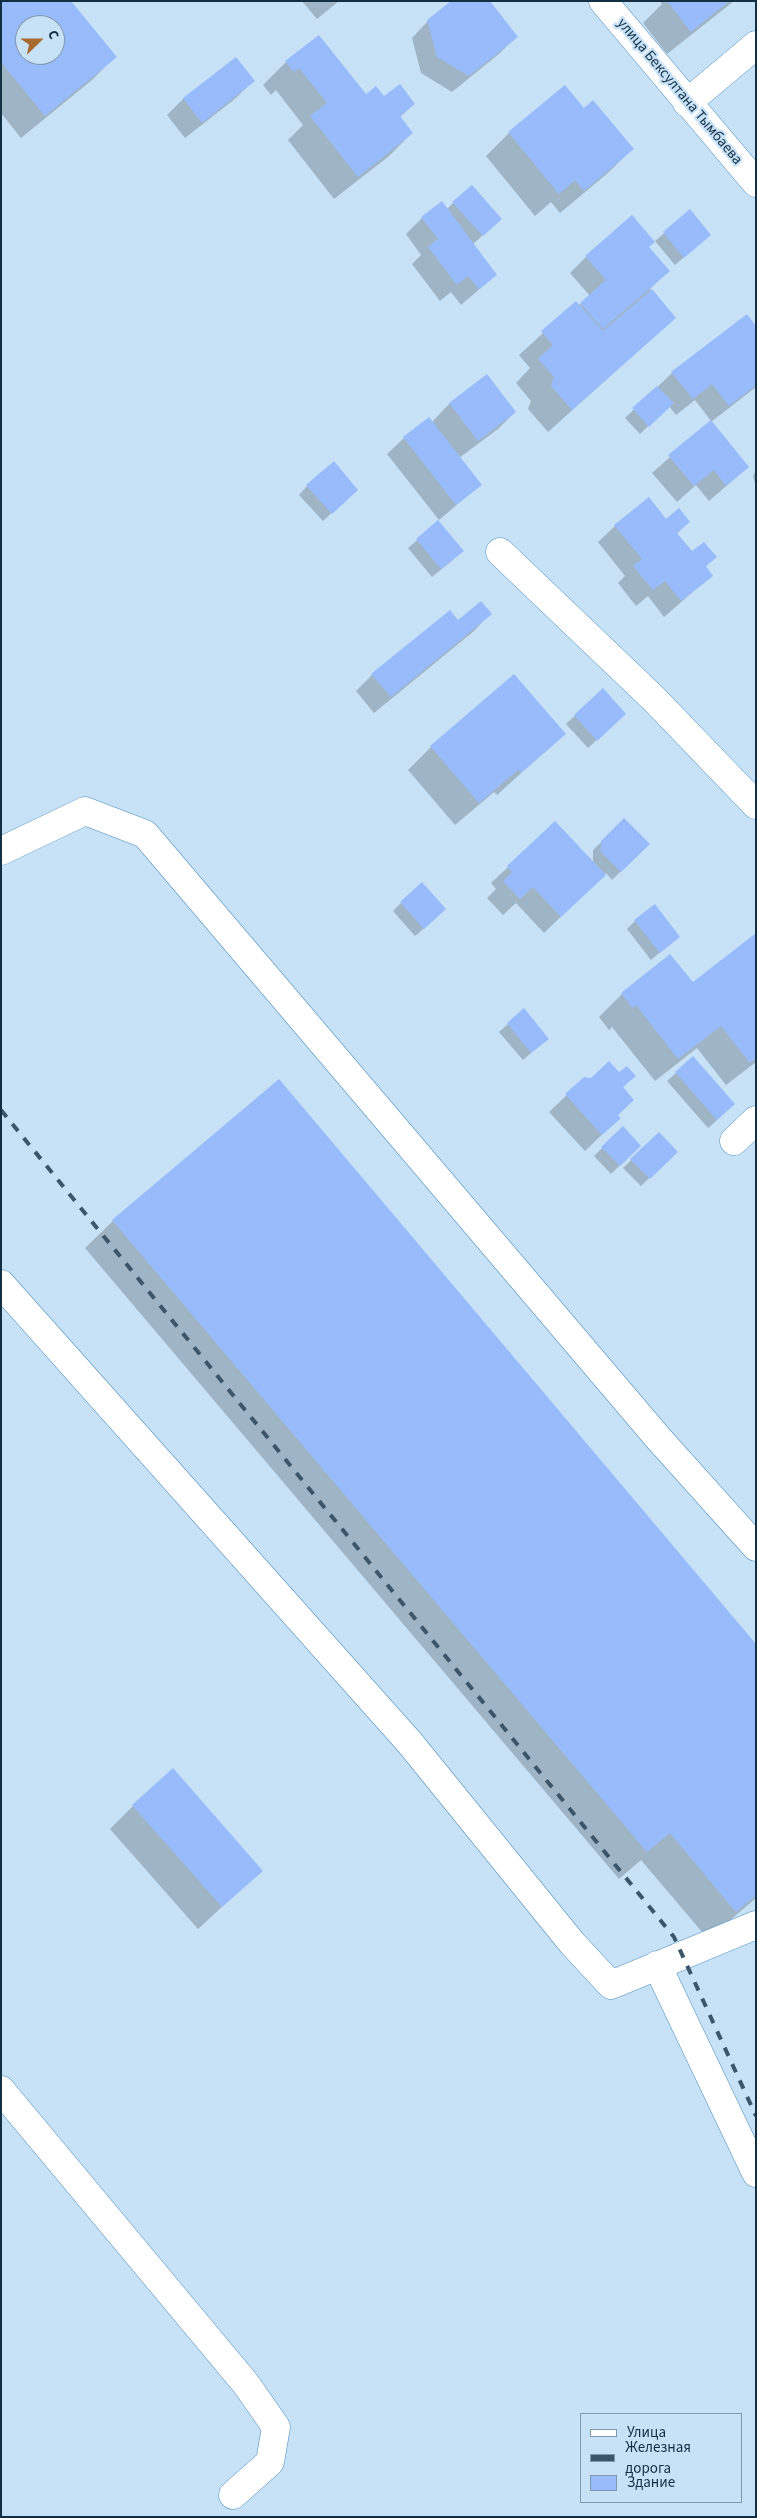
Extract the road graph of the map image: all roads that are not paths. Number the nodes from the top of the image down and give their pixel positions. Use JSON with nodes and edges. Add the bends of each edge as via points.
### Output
{"nodes":[{"id":1,"x":603,"y":1,"type":"edge"},
{"id":2,"x":756,"y":45,"type":"edge"},
{"id":3,"x":687,"y":102,"type":"junction"},
{"id":4,"x":756,"y":183,"type":"edge"},
{"id":5,"x":500,"y":552,"type":"dead end"},
{"id":6,"x":756,"y":805,"type":"edge"},
{"id":7,"x":1,"y":851,"type":"edge"},
{"id":8,"x":756,"y":1120,"type":"edge"},
{"id":9,"x":734,"y":1141,"type":"dead end"},
{"id":10,"x":1,"y":1284,"type":"edge"},
{"id":11,"x":756,"y":1548,"type":"edge"},
{"id":12,"x":756,"y":1925,"type":"edge"},
{"id":13,"x":657,"y":1966,"type":"junction"},
{"id":14,"x":1,"y":2090,"type":"edge"},
{"id":15,"x":756,"y":2173,"type":"edge"},
{"id":16,"x":233,"y":2495,"type":"dead end"}],
"edges":[{"from":1,"to":3,"type":"street","name":"улица Бексултана Тымбаева"},
{"from":2,"to":3,"type":"street"},
{"from":3,"to":4,"type":"street","name":"улица Бексултана Тымбаева"},
{"from":5,"to":6,"type":"street","via":[[654,699]]},
{"from":7,"to":11,"type":"street","via":[[85,811],[145,834],[659,1440]]},
{"from":8,"to":9,"type":"street"},
{"from":10,"to":13,"type":"street","via":[[410,1742],[572,1943],[611,1985]]},
{"from":12,"to":13,"type":"street"},
{"from":13,"to":15,"type":"street"},
{"from":14,"to":16,"type":"street","via":[[246,2384],[276,2426],[270,2462]]}]}
